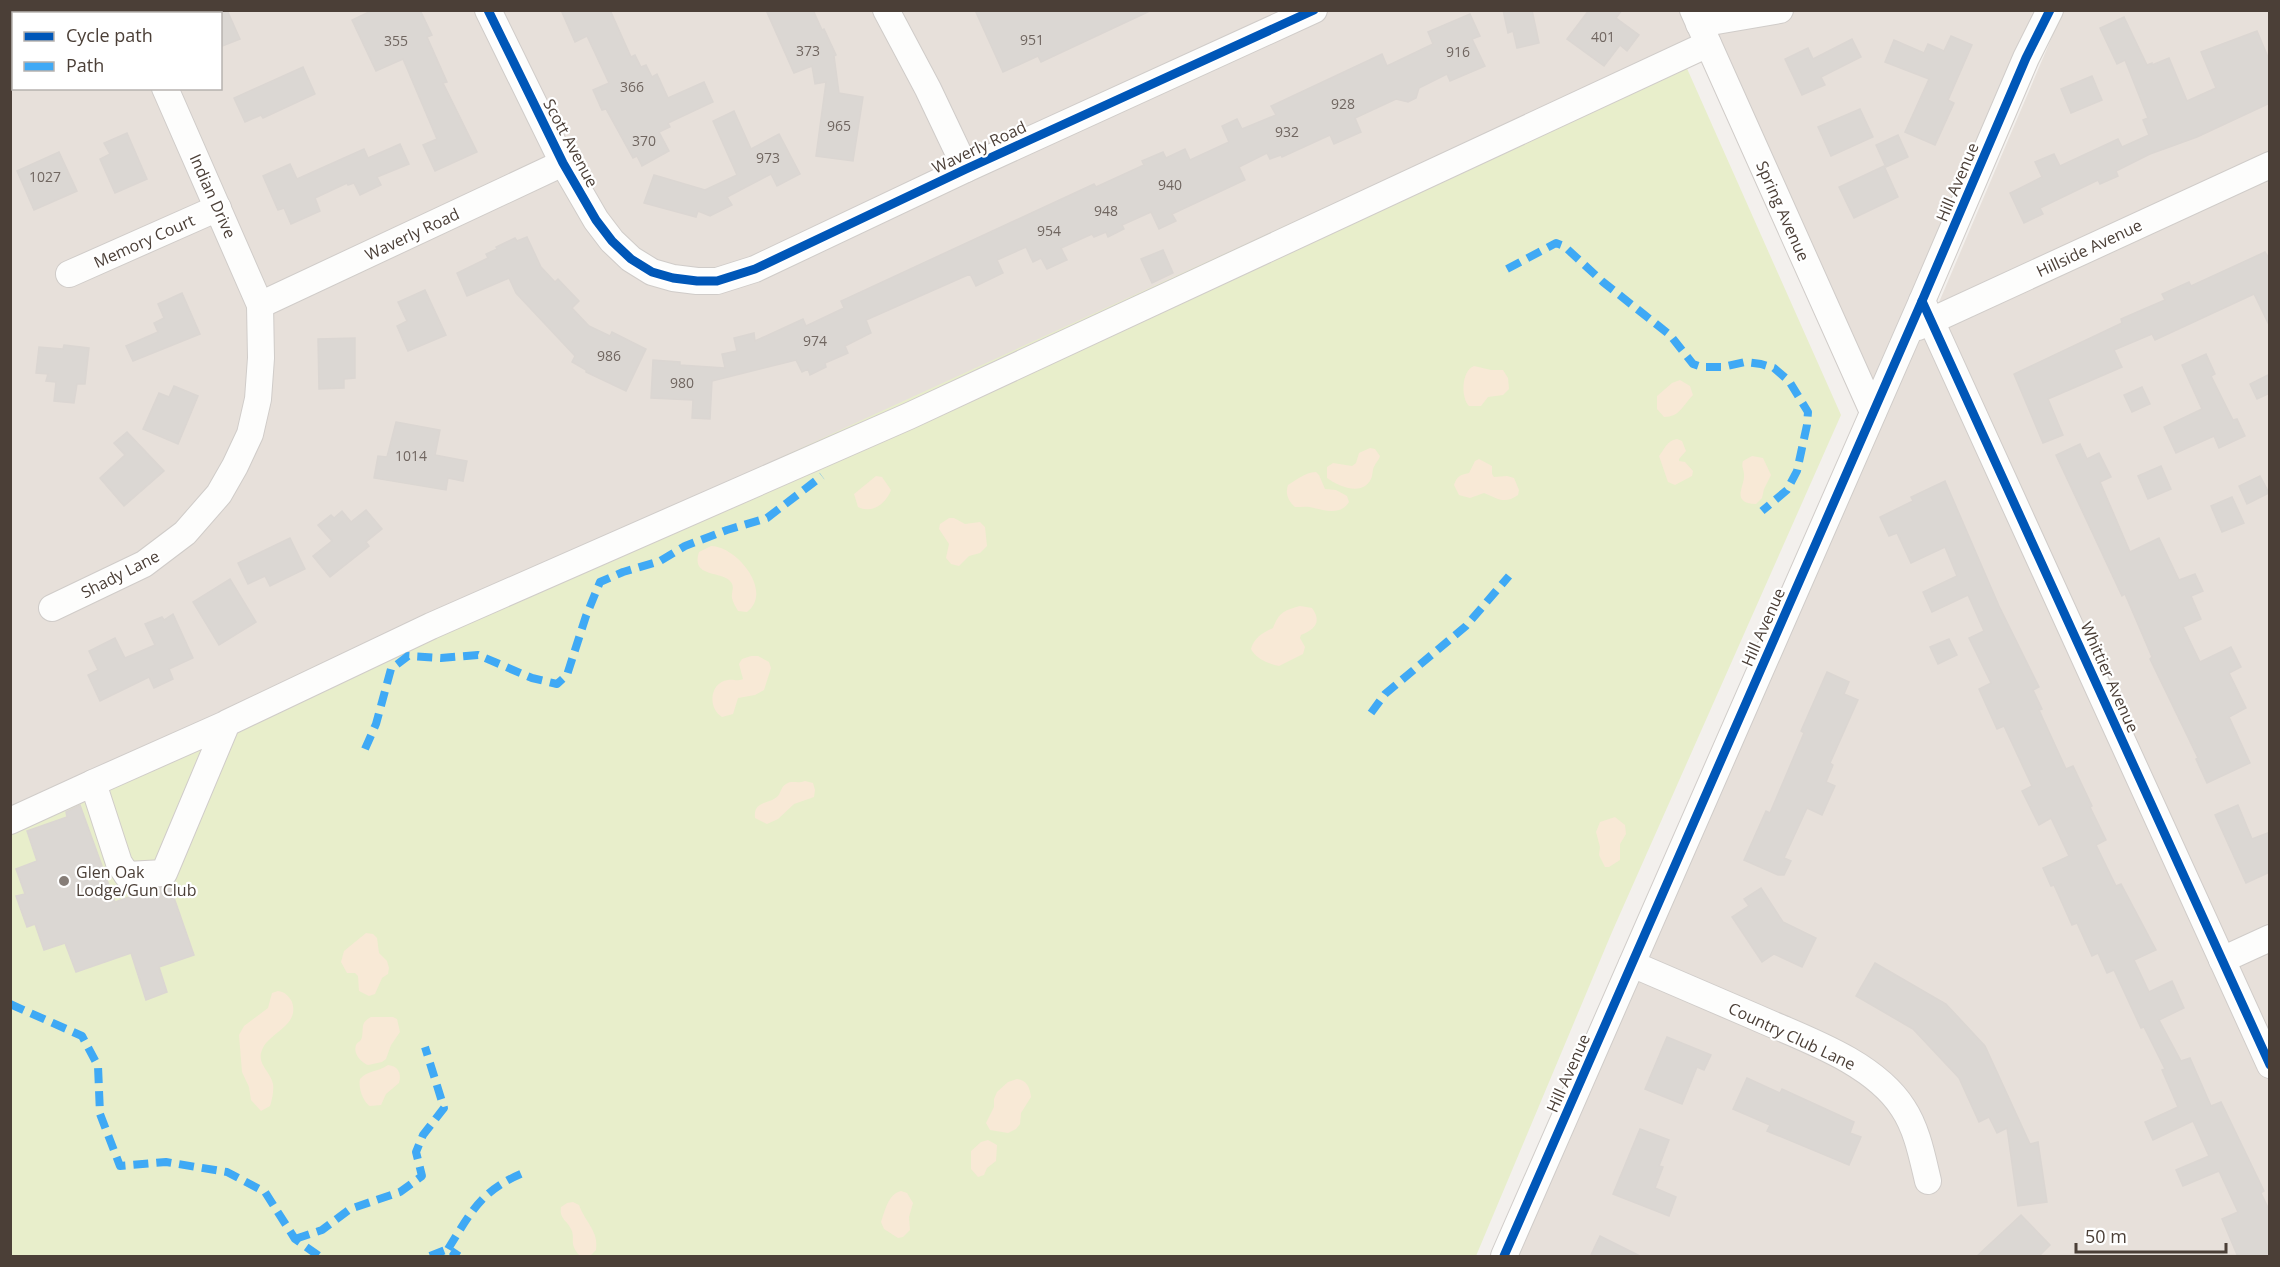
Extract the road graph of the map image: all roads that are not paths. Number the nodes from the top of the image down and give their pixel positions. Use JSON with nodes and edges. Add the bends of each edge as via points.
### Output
{"nodes":[{"id":1,"x":488,"y":10,"type":"edge"},
{"id":2,"x":886,"y":10,"type":"edge"},
{"id":3,"x":1780,"y":10,"type":"edge"},
{"id":4,"x":2050,"y":10,"type":"edge"},
{"id":5,"x":1305,"y":12,"type":"edge"},
{"id":6,"x":1700,"y":26,"type":"edge"},
{"id":7,"x":166,"y":90,"type":"edge"},
{"id":8,"x":563,"y":163,"type":"junction"},
{"id":9,"x":2270,"y":165,"type":"edge"},
{"id":10,"x":966,"y":170,"type":"junction"},
{"id":11,"x":218,"y":208,"type":"junction"},
{"id":12,"x":651,"y":272,"type":"joint"},
{"id":13,"x":69,"y":274,"type":"dead end"},
{"id":14,"x":261,"y":304,"type":"junction"},
{"id":15,"x":1921,"y":318,"type":"junction"},
{"id":16,"x":1873,"y":412,"type":"junction"},
{"id":17,"x":52,"y":608,"type":"dead end"},
{"id":18,"x":228,"y":723,"type":"junction"},
{"id":19,"x":93,"y":783,"type":"junction"},
{"id":20,"x":10,"y":820,"type":"edge"},
{"id":21,"x":2270,"y":938,"type":"edge"},
{"id":22,"x":2222,"y":960,"type":"junction"},
{"id":23,"x":1632,"y":964,"type":"junction"},
{"id":24,"x":2270,"y":1065,"type":"edge"},
{"id":25,"x":1928,"y":1181,"type":"dead end"},
{"id":26,"x":1503,"y":1257,"type":"edge"}],
"edges":[{"from":1,"to":8,"type":"street","name":"Scott Avenue"},
{"from":2,"to":10,"type":"street"},
{"from":3,"to":6,"type":"street"},
{"from":4,"to":15,"type":"street","name":"Hill Avenue","via":[[2026,58]]},
{"from":5,"to":10,"type":"street","name":"Waverly Road"},
{"from":6,"to":16,"type":"street","name":"Spring Avenue"},
{"from":6,"to":18,"type":"street","via":[[909,416],[431,626]]},
{"from":7,"to":11,"type":"street","name":"Indian Drive"},
{"from":8,"to":12,"type":"street","name":"Scott Avenue","via":[[612,241]]},
{"from":8,"to":14,"type":"street","name":"Waverly Road"},
{"from":9,"to":15,"type":"street","name":"Hillside Avenue"},
{"from":10,"to":12,"type":"street","name":"Waverly Road","via":[[736,276],[697,281]]},
{"from":11,"to":13,"type":"street","name":"Memory Court"},
{"from":11,"to":14,"type":"street","name":"Indian Drive"},
{"from":14,"to":17,"type":"street","name":"Shady Lane","via":[[258,399],[250,434],[219,494],[200,519],[164,551]]},
{"from":15,"to":16,"type":"street","name":"Hill Avenue"},
{"from":15,"to":22,"type":"street","name":"Whittier Avenue"},
{"from":16,"to":23,"type":"street","name":"Hill Avenue"},
{"from":18,"to":19,"type":"street"},
{"from":18,"to":19,"type":"street","via":[[164,873],[127,875],[119,863]]},
{"from":19,"to":20,"type":"street"},
{"from":21,"to":22,"type":"street"},
{"from":22,"to":24,"type":"street","name":"Whittier Avenue"},
{"from":23,"to":25,"type":"street","name":"Country Club Lane","via":[[1816,1044],[1863,1069],[1902,1106],[1922,1153]]},
{"from":23,"to":26,"type":"street","name":"Hill Avenue"}]}
